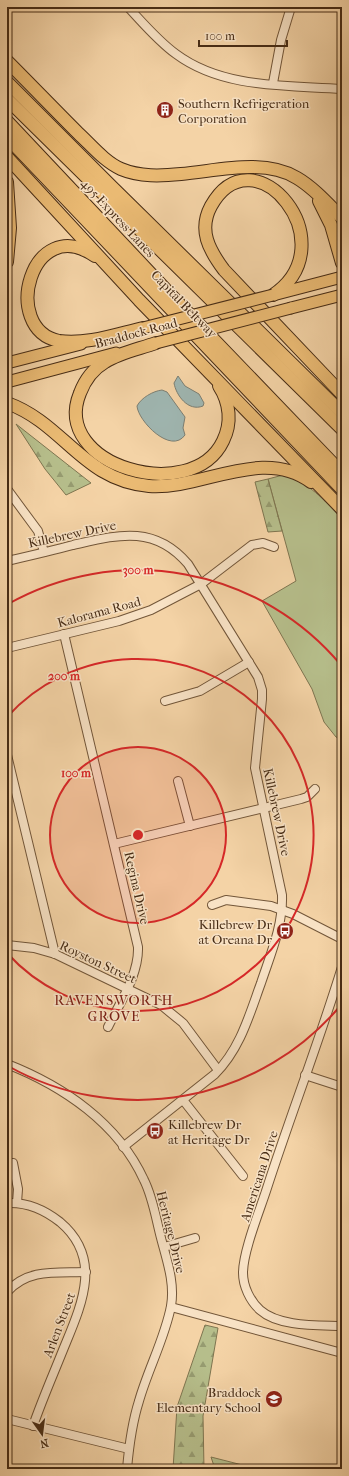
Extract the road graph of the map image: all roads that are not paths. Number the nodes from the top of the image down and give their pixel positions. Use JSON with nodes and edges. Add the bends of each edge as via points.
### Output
{"nodes":[{"id":1,"x":128,"y":7,"type":"edge"},
{"id":2,"x":291,"y":7,"type":"edge"},
{"id":3,"x":7,"y":61,"type":"edge"},
{"id":4,"x":7,"y":82,"type":"edge"},
{"id":5,"x":273,"y":83,"type":"junction"},
{"id":6,"x":342,"y":89,"type":"edge"},
{"id":7,"x":7,"y":100,"type":"edge"},
{"id":8,"x":7,"y":121,"type":"edge"},
{"id":9,"x":7,"y":136,"type":"edge"},
{"id":10,"x":7,"y":157,"type":"edge"},
{"id":11,"x":298,"y":178,"type":"junction"},
{"id":12,"x":7,"y":182,"type":"edge"},
{"id":13,"x":301,"y":202,"type":"dead end"},
{"id":14,"x":342,"y":218,"type":"edge"},
{"id":15,"x":7,"y":262,"type":"edge"},
{"id":16,"x":342,"y":263,"type":"edge"},
{"id":17,"x":108,"y":267,"type":"junction"},
{"id":18,"x":307,"y":273,"type":"dead end"},
{"id":19,"x":342,"y":277,"type":"edge"},
{"id":20,"x":273,"y":295,"type":"junction"},
{"id":21,"x":342,"y":295,"type":"edge"},
{"id":22,"x":143,"y":328,"type":"junction"},
{"id":23,"x":156,"y":343,"type":"junction"},
{"id":24,"x":7,"y":364,"type":"edge"},
{"id":25,"x":207,"y":369,"type":"junction"},
{"id":26,"x":7,"y":382,"type":"edge"},
{"id":27,"x":342,"y":394,"type":"edge"},
{"id":28,"x":7,"y":403,"type":"edge"},
{"id":29,"x":342,"y":413,"type":"edge"},
{"id":30,"x":342,"y":429,"type":"edge"},
{"id":31,"x":342,"y":472,"type":"edge"},
{"id":32,"x":7,"y":489,"type":"edge"},
{"id":33,"x":342,"y":489,"type":"edge"},
{"id":34,"x":333,"y":500,"type":"junction"},
{"id":35,"x":342,"y":509,"type":"edge"},
{"id":36,"x":274,"y":547,"type":"dead end"},
{"id":37,"x":44,"y":552,"type":"junction"},
{"id":38,"x":7,"y":561,"type":"edge"},
{"id":39,"x":201,"y":584,"type":"junction"},
{"id":40,"x":64,"y":634,"type":"junction"},
{"id":41,"x":7,"y":648,"type":"edge"},
{"id":42,"x":249,"y":662,"type":"junction"},
{"id":43,"x":164,"y":701,"type":"dead end"},
{"id":44,"x":7,"y":755,"type":"edge"},
{"id":45,"x":178,"y":781,"type":"dead end"},
{"id":46,"x":315,"y":789,"type":"dead end"},
{"id":47,"x":263,"y":809,"type":"junction"},
{"id":48,"x":190,"y":826,"type":"junction"},
{"id":49,"x":114,"y":844,"type":"junction"},
{"id":50,"x":212,"y":905,"type":"dead end"},
{"id":51,"x":282,"y":910,"type":"junction"},
{"id":52,"x":342,"y":939,"type":"edge"},
{"id":53,"x":7,"y":945,"type":"edge"},
{"id":54,"x":55,"y":954,"type":"junction"},
{"id":55,"x":342,"y":967,"type":"edge"},
{"id":56,"x":126,"y":988,"type":"junction"},
{"id":57,"x":108,"y":1027,"type":"dead end"},
{"id":58,"x":7,"y":1064,"type":"edge"},
{"id":59,"x":218,"y":1070,"type":"junction"},
{"id":60,"x":305,"y":1075,"type":"junction"},
{"id":61,"x":342,"y":1087,"type":"edge"},
{"id":62,"x":183,"y":1100,"type":"junction"},
{"id":63,"x":123,"y":1147,"type":"junction"},
{"id":64,"x":13,"y":1163,"type":"dead end"},
{"id":65,"x":243,"y":1176,"type":"dead end"},
{"id":66,"x":7,"y":1203,"type":"edge"},
{"id":67,"x":17,"y":1203,"type":"junction"},
{"id":68,"x":195,"y":1238,"type":"dead end"},
{"id":69,"x":164,"y":1247,"type":"junction"},
{"id":70,"x":86,"y":1272,"type":"junction"},
{"id":71,"x":7,"y":1292,"type":"edge"},
{"id":72,"x":171,"y":1307,"type":"junction"},
{"id":73,"x":342,"y":1326,"type":"edge"},
{"id":74,"x":342,"y":1353,"type":"edge"},
{"id":75,"x":7,"y":1419,"type":"edge"},
{"id":76,"x":33,"y":1426,"type":"junction"},
{"id":77,"x":129,"y":1449,"type":"junction"},
{"id":78,"x":127,"y":1469,"type":"edge"}],
"edges":[{"from":1,"to":5,"type":"street","via":[[166,45],[191,63],[229,78]]},
{"from":2,"to":5,"type":"street","via":[[281,40]]},
{"from":3,"to":11,"type":"highway","via":[[100,155],[120,168],[140,174],[163,176],[238,168],[267,168]]},
{"from":4,"to":29,"type":"highway"},
{"from":5,"to":6,"type":"street"},
{"from":7,"to":30,"type":"highway","name":"495 Express Lanes"},
{"from":8,"to":31,"type":"highway","name":"495 Express Lanes"},
{"from":9,"to":33,"type":"highway","name":"Capital Beltway"},
{"from":10,"to":17,"type":"highway"},
{"from":11,"to":14,"type":"highway"},
{"from":11,"to":16,"type":"highway","via":[[314,194],[328,218]]},
{"from":12,"to":15,"type":"highway","via":[[10,228]]},
{"from":13,"to":27,"type":"highway","via":[[286,190],[268,182],[250,180],[233,184],[220,194],[208,212],[205,222],[207,241],[224,270]]},
{"from":17,"to":22,"type":"highway","via":[[88,251],[76,248],[52,249],[40,256],[30,266],[21,288],[21,303],[28,322],[46,337],[66,342]]},
{"from":17,"to":25,"type":"highway"},
{"from":18,"to":20,"type":"highway","via":[[298,282]]},
{"from":19,"to":20,"type":"main road","name":"Braddock Road"},
{"from":20,"to":22,"type":"main road","name":"Braddock Road","bridge":true},
{"from":21,"to":23,"type":"main road","name":"Braddock Road","bridge":true},
{"from":22,"to":24,"type":"main road","name":"Braddock Road"},
{"from":23,"to":25,"type":"highway","via":[[105,362],[89,376],[78,399],[76,413],[82,434],[92,448],[111,462],[141,473],[170,473],[190,469],[211,458],[224,438],[229,411],[222,391]]},
{"from":23,"to":26,"type":"main road","name":"Braddock Road"},
{"from":25,"to":34,"type":"highway"},
{"from":28,"to":34,"type":"highway","via":[[42,421],[90,464],[123,480],[147,486],[172,486],[251,468],[267,467],[302,476]]},
{"from":32,"to":37,"type":"street","via":[[35,526]]},
{"from":34,"to":35,"type":"highway"},
{"from":36,"to":39,"type":"street","name":"Kalorama Road","via":[[263,543],[252,545]]},
{"from":37,"to":38,"type":"street","name":"Killebrew Drive"},
{"from":37,"to":39,"type":"street","name":"Killebrew Drive","via":[[112,536],[142,536],[160,542],[176,552],[188,564]]},
{"from":39,"to":40,"type":"street","name":"Kalorama Road","via":[[168,602],[131,617]]},
{"from":39,"to":42,"type":"street","name":"Killebrew Drive"},
{"from":40,"to":41,"type":"street","name":"Kalorama Road"},
{"from":40,"to":49,"type":"street","name":"Regina Drive"},
{"from":42,"to":43,"type":"street","via":[[200,691]]},
{"from":42,"to":47,"type":"street","name":"Killebrew Drive","via":[[262,690],[254,768]]},
{"from":44,"to":54,"type":"street"},
{"from":45,"to":48,"type":"street"},
{"from":46,"to":47,"type":"street","via":[[301,800]]},
{"from":47,"to":48,"type":"street"},
{"from":47,"to":51,"type":"street","name":"Killebrew Drive","via":[[280,884]]},
{"from":48,"to":49,"type":"street"},
{"from":49,"to":56,"type":"street","name":"Regina Drive","via":[[138,947],[137,964]]},
{"from":50,"to":51,"type":"street","via":[[226,900]]},
{"from":51,"to":52,"type":"street"},
{"from":51,"to":59,"type":"street","name":"Killebrew Drive","via":[[278,933],[245,1028],[233,1052]]},
{"from":53,"to":54,"type":"street","name":"Royston Street","via":[[34,948]]},
{"from":54,"to":56,"type":"street","name":"Royston Street"},
{"from":55,"to":60,"type":"street","name":"Americana Drive"},
{"from":56,"to":57,"type":"street","name":"Regina Drive"},
{"from":56,"to":59,"type":"street","name":"Royston Street","via":[[176,1015]]},
{"from":58,"to":63,"type":"street","name":"Heritage Drive","via":[[45,1080],[70,1095],[98,1119]]},
{"from":59,"to":62,"type":"street","name":"Killebrew Drive"},
{"from":60,"to":61,"type":"street"},
{"from":60,"to":73,"type":"street","name":"Americana Drive","via":[[252,1236],[243,1268],[244,1284],[260,1310],[276,1320]]},
{"from":62,"to":63,"type":"street","name":"Killebrew Drive"},
{"from":62,"to":65,"type":"street"},
{"from":63,"to":69,"type":"street","name":"Heritage Drive","via":[[144,1179]]},
{"from":64,"to":67,"type":"street"},
{"from":66,"to":67,"type":"street","name":"Arlen Street"},
{"from":67,"to":70,"type":"street","name":"Arlen Street","via":[[44,1211],[68,1229],[79,1246]]},
{"from":68,"to":69,"type":"street"},
{"from":69,"to":72,"type":"street","name":"Heritage Drive","via":[[172,1284]]},
{"from":70,"to":71,"type":"street","via":[[32,1274]]},
{"from":70,"to":76,"type":"street","name":"Arlen Street","via":[[82,1303]]},
{"from":72,"to":74,"type":"street"},
{"from":72,"to":77,"type":"street","name":"Heritage Drive","via":[[139,1400]]},
{"from":75,"to":76,"type":"street"},
{"from":76,"to":77,"type":"street"},
{"from":77,"to":78,"type":"street","name":"Heritage Drive"}]}
